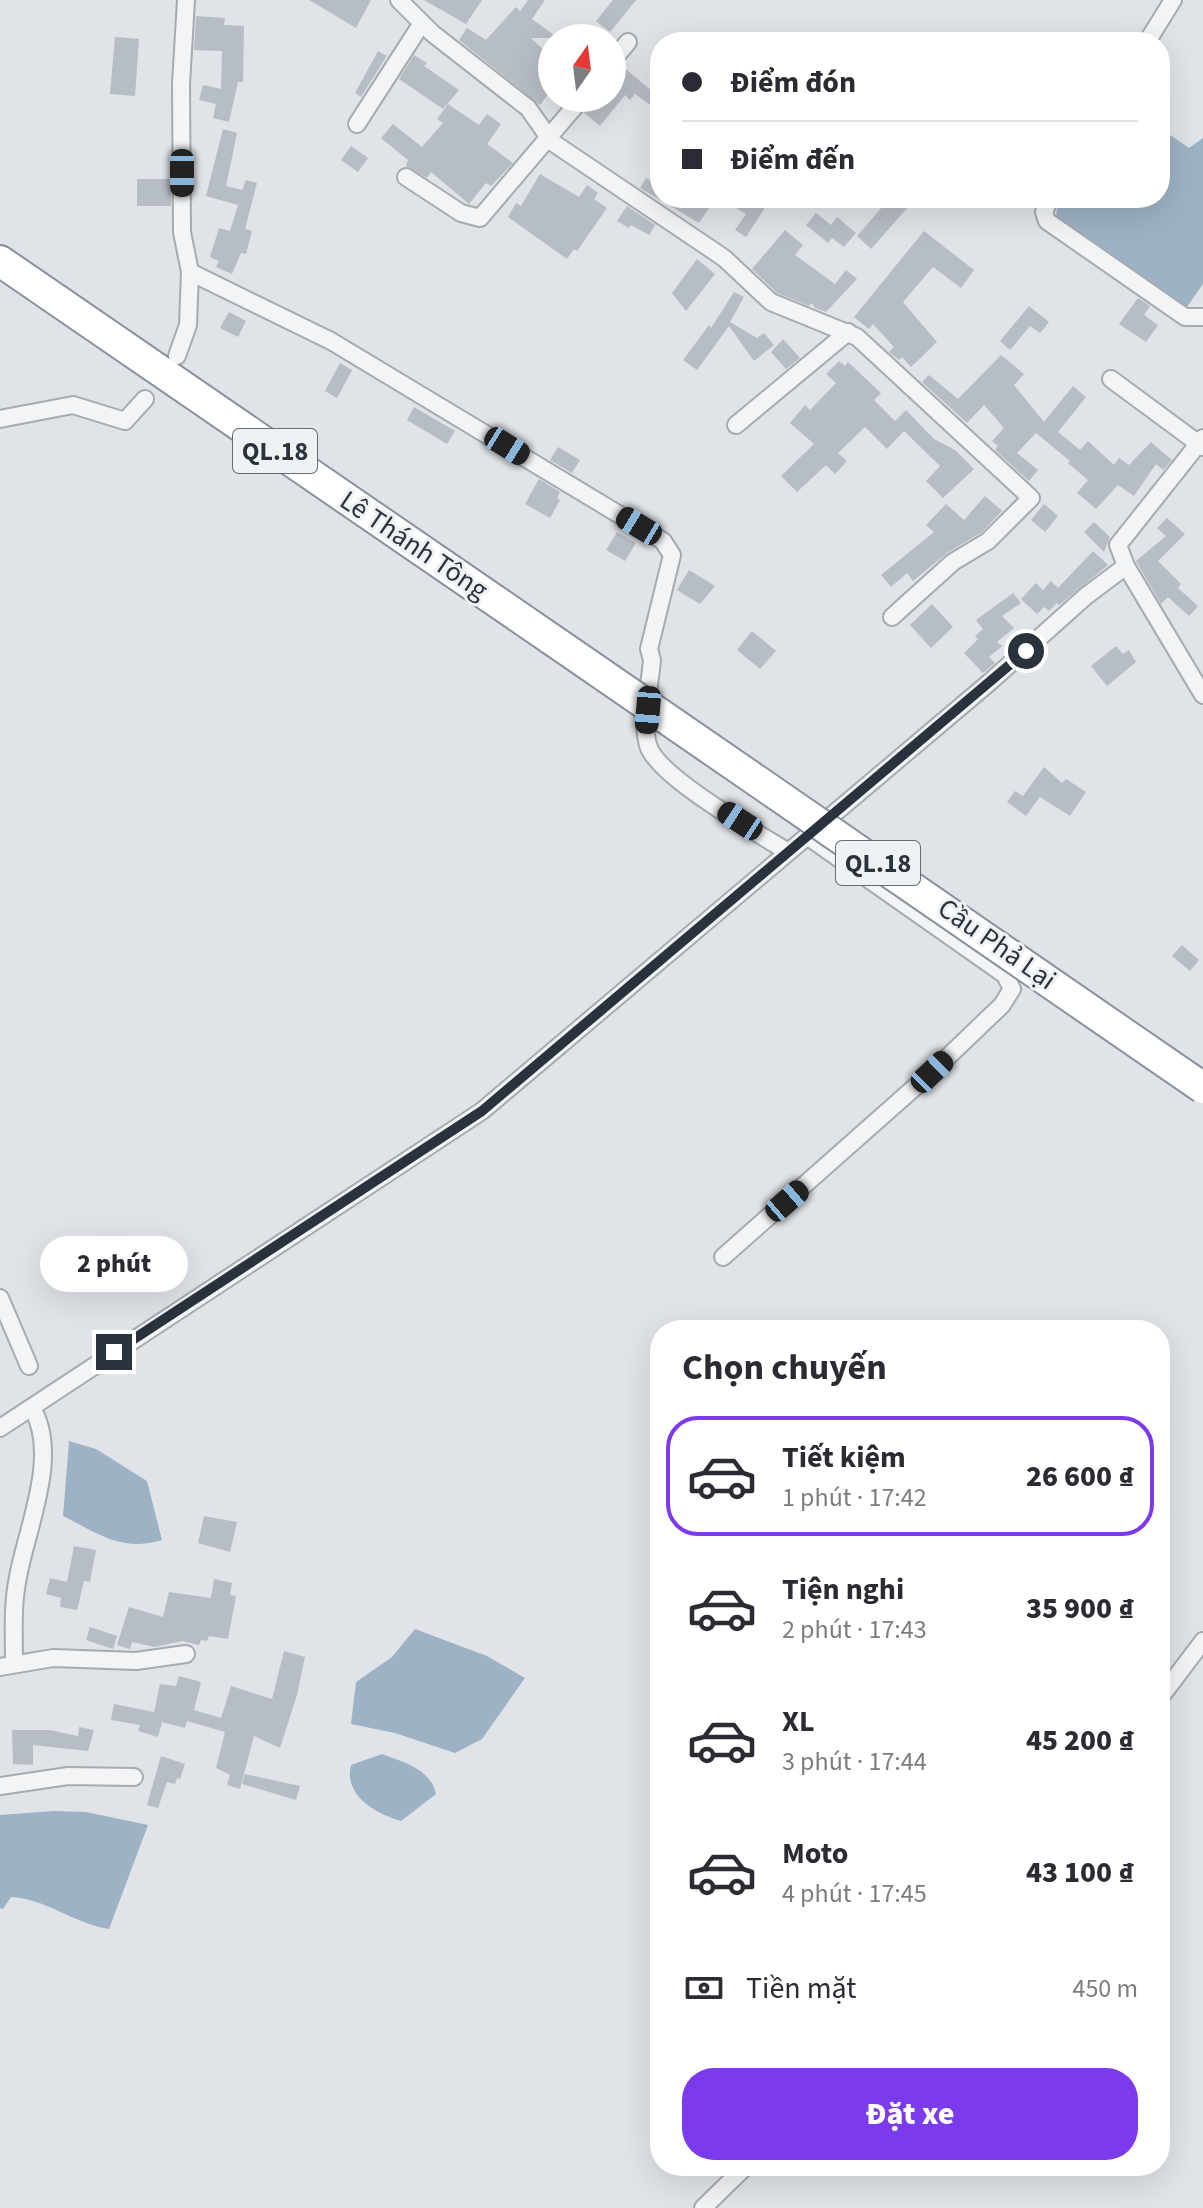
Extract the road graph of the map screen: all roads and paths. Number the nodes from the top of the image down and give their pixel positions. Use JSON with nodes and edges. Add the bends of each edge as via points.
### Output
{"nodes":[{"id":1,"x":186,"y":0,"type":"edge"},
{"id":2,"x":399,"y":0,"type":"edge"},
{"id":3,"x":1173,"y":0,"type":"edge"},
{"id":4,"x":422,"y":23,"type":"junction"},
{"id":5,"x":1153,"y":32,"type":"edge"},
{"id":6,"x":628,"y":42,"type":"dead end"},
{"id":7,"x":626,"y":44,"type":"edge"},
{"id":8,"x":569,"y":112,"type":"edge"},
{"id":9,"x":357,"y":124,"type":"dead end"},
{"id":10,"x":546,"y":136,"type":"junction"},
{"id":11,"x":406,"y":177,"type":"dead end"},
{"id":12,"x":650,"y":207,"type":"edge"},
{"id":13,"x":651,"y":208,"type":"edge"},
{"id":14,"x":1046,"y":208,"type":"edge"},
{"id":15,"x":0,"y":261,"type":"edge"},
{"id":16,"x":190,"y":272,"type":"junction"},
{"id":17,"x":1203,"y":317,"type":"edge"},
{"id":18,"x":848,"y":332,"type":"junction"},
{"id":19,"x":177,"y":356,"type":"dead end"},
{"id":20,"x":1111,"y":379,"type":"dead end"},
{"id":21,"x":145,"y":399,"type":"dead end"},
{"id":22,"x":0,"y":419,"type":"edge"},
{"id":23,"x":736,"y":425,"type":"dead end"},
{"id":24,"x":1201,"y":443,"type":"edge"},
{"id":25,"x":1126,"y":566,"type":"junction"},
{"id":26,"x":892,"y":617,"type":"dead end"},
{"id":27,"x":551,"y":639,"type":"joint"},
{"id":28,"x":1203,"y":695,"type":"edge"},
{"id":29,"x":807,"y":836,"type":"junction"},
{"id":30,"x":788,"y":852,"type":"junction"},
{"id":31,"x":1203,"y":1088,"type":"edge"},
{"id":32,"x":723,"y":1257,"type":"dead end"},
{"id":33,"x":0,"y":1298,"type":"edge"},
{"id":34,"x":29,"y":1366,"type":"dead end"},
{"id":35,"x":32,"y":1408,"type":"junction"},
{"id":36,"x":0,"y":1428,"type":"edge"},
{"id":37,"x":1203,"y":1641,"type":"edge"},
{"id":38,"x":186,"y":1654,"type":"dead end"},
{"id":39,"x":7,"y":1666,"type":"edge"},
{"id":40,"x":1170,"y":1685,"type":"edge"},
{"id":41,"x":134,"y":1777,"type":"dead end"},
{"id":42,"x":0,"y":1786,"type":"edge"},
{"id":43,"x":736,"y":2176,"type":"edge"},
{"id":44,"x":703,"y":2208,"type":"edge"}],
"edges":[{"from":1,"to":16,"type":"street","via":[[182,232]]},
{"from":2,"to":4,"type":"street"},
{"from":3,"to":5,"type":"street"},
{"from":4,"to":9,"type":"street"},
{"from":4,"to":10,"type":"street","via":[[528,108]]},
{"from":6,"to":7,"type":"street"},
{"from":8,"to":10,"type":"street"},
{"from":10,"to":11,"type":"street","via":[[480,218],[461,213]]},
{"from":10,"to":12,"type":"street"},
{"from":13,"to":18,"type":"street","via":[[724,258],[771,302]]},
{"from":14,"to":17,"type":"street","via":[[1047,221],[1185,317]]},
{"from":15,"to":27,"type":"highway","name":"Lê Thánh Tông","number":"QL.18"},
{"from":16,"to":19,"type":"street","via":[[188,325]]},
{"from":16,"to":30,"type":"street","via":[[331,341],[663,541],[672,555],[649,649],[649,749],[664,770]]},
{"from":18,"to":23,"type":"street"},
{"from":18,"to":26,"type":"street","via":[[1031,498],[988,541],[953,562]]},
{"from":20,"to":24,"type":"street"},
{"from":21,"to":22,"type":"street","via":[[125,421],[73,405]]},
{"from":24,"to":25,"type":"street","via":[[1119,543]]},
{"from":25,"to":28,"type":"street"},
{"from":25,"to":29,"type":"street"},
{"from":27,"to":31,"type":"highway","name":"Cầu Phả Lại","number":"QL.18","bridge":true},
{"from":29,"to":30,"type":"street"},
{"from":29,"to":32,"type":"street","via":[[1005,975],[1012,989],[932,1072]]},
{"from":30,"to":35,"type":"street","via":[[482,1111]]},
{"from":33,"to":34,"type":"street"},
{"from":35,"to":36,"type":"street"},
{"from":35,"to":39,"type":"street","via":[[43,1438]]},
{"from":37,"to":40,"type":"street"},
{"from":38,"to":39,"type":"street","via":[[136,1661],[69,1657]]},
{"from":41,"to":42,"type":"street","via":[[68,1776]]},
{"from":43,"to":44,"type":"street"}]}
